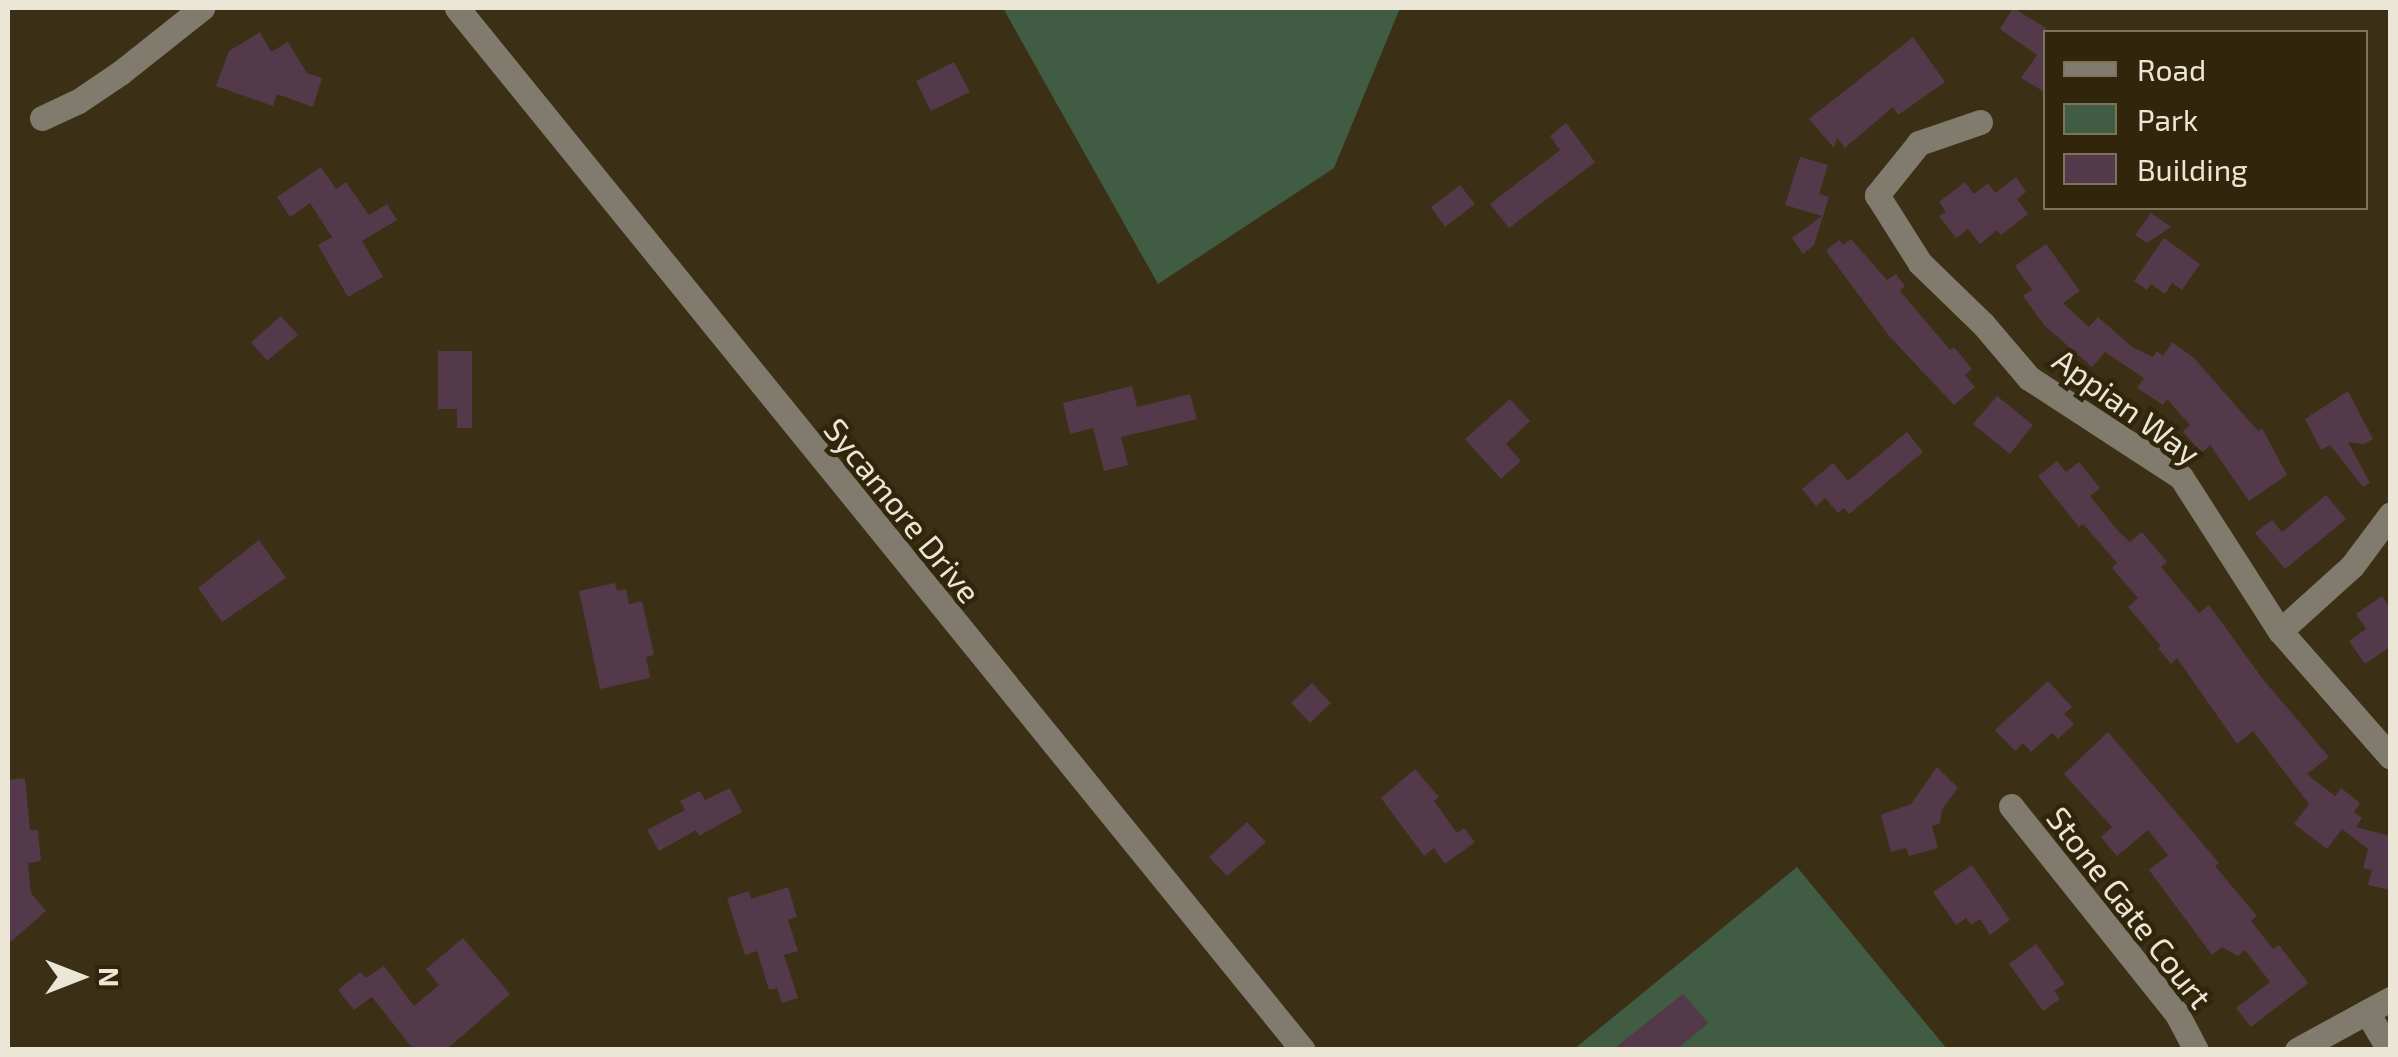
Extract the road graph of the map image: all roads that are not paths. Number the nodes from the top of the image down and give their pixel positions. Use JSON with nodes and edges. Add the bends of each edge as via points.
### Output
{"nodes":[{"id":1,"x":202,"y":8,"type":"edge"},
{"id":2,"x":457,"y":8,"type":"edge"},
{"id":3,"x":42,"y":118,"type":"dead end"},
{"id":4,"x":1980,"y":122,"type":"dead end"},
{"id":5,"x":2390,"y":516,"type":"edge"},
{"id":6,"x":2280,"y":631,"type":"junction"},
{"id":7,"x":2390,"y":756,"type":"edge"},
{"id":8,"x":2011,"y":806,"type":"dead end"},
{"id":9,"x":2390,"y":999,"type":"edge"},
{"id":10,"x":2367,"y":1012,"type":"junction"},
{"id":11,"x":1303,"y":1050,"type":"edge"},
{"id":12,"x":2196,"y":1050,"type":"edge"},
{"id":13,"x":2297,"y":1050,"type":"edge"},
{"id":14,"x":2389,"y":1050,"type":"edge"}],
"edges":[{"from":1,"to":3,"type":"street","via":[[78,102]]},
{"from":2,"to":11,"type":"street","name":"Sycamore Drive"},
{"from":4,"to":6,"type":"street","name":"Appian Way","via":[[1919,144],[1877,195],[1920,263],[2030,378],[2181,478]]},
{"from":5,"to":6,"type":"street","via":[[2352,566]]},
{"from":6,"to":7,"type":"street","name":"Appian Way"},
{"from":8,"to":12,"type":"street","name":"Stone Gate Court","via":[[2177,1014]]},
{"from":9,"to":10,"type":"street"},
{"from":10,"to":13,"type":"street"},
{"from":10,"to":14,"type":"street"}]}
